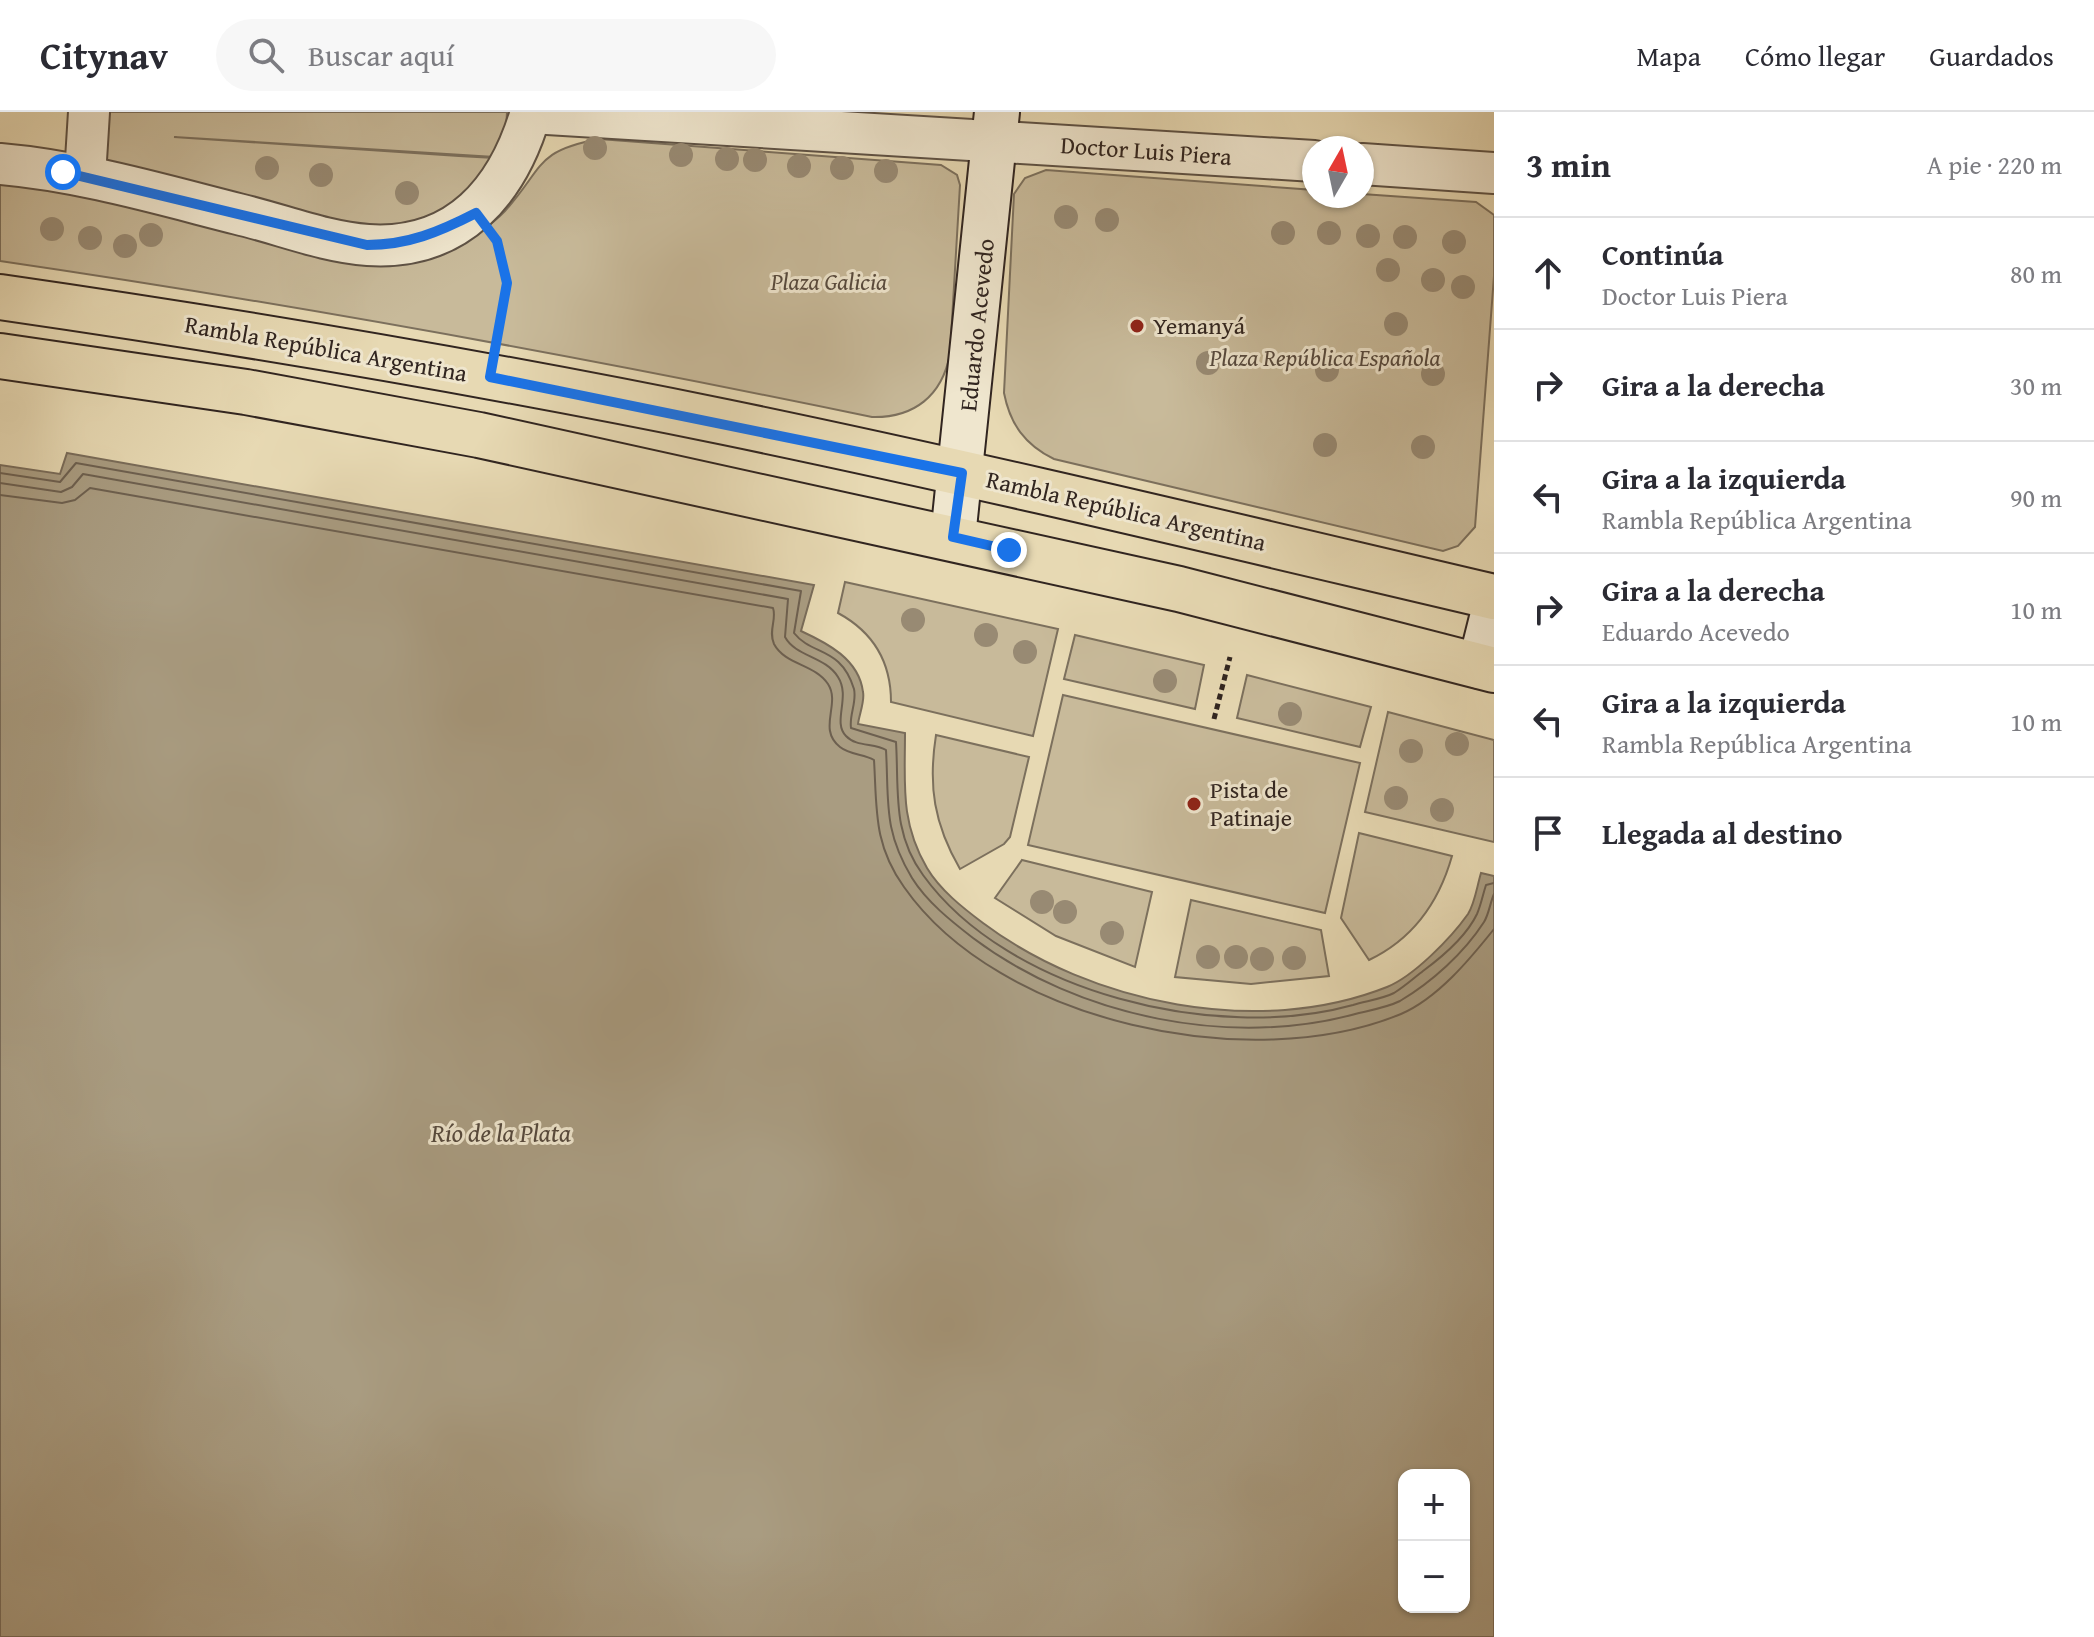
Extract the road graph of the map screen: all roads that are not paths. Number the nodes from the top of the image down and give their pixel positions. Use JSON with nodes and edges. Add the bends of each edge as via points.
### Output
{"nodes":[{"id":1,"x":89,"y":112,"type":"edge"},
{"id":2,"x":531,"y":112,"type":"edge"},
{"id":3,"x":996,"y":126,"type":"edge"},
{"id":4,"x":1302,"y":160,"type":"edge"},
{"id":5,"x":0,"y":164,"type":"edge"},
{"id":6,"x":1374,"y":165,"type":"edge"},
{"id":7,"x":1494,"y":173,"type":"edge"},
{"id":8,"x":85,"y":176,"type":"junction"},
{"id":9,"x":0,"y":297,"type":"edge"},
{"id":10,"x":0,"y":356,"type":"edge"},
{"id":11,"x":962,"y":473,"type":"junction"},
{"id":12,"x":953,"y":537,"type":"junction"},
{"id":13,"x":1494,"y":597,"type":"edge"},
{"id":14,"x":1494,"y":610,"type":"edge"},
{"id":15,"x":1487,"y":668,"type":"edge"}],
"edges":[{"from":1,"to":8,"type":"street"},
{"from":2,"to":3,"type":"street","name":"Doctor Luis Piera"},
{"from":2,"to":8,"type":"street","name":"Doctor Luis Piera","via":[[501,186],[476,213],[399,245],[367,245]]},
{"from":3,"to":4,"type":"street","name":"Doctor Luis Piera"},
{"from":3,"to":11,"type":"street","name":"Eduardo Acevedo"},
{"from":5,"to":8,"type":"street","name":"Doctor Luis Piera"},
{"from":6,"to":7,"type":"street"},
{"from":9,"to":11,"type":"main road","name":"Rambla República Argentina","via":[[490,377]]},
{"from":10,"to":12,"type":"main road","via":[[246,392],[479,435]]},
{"from":11,"to":12,"type":"street","name":"Eduardo Acevedo"},
{"from":11,"to":13,"type":"main road","name":"Rambla República Argentina"},
{"from":12,"to":15,"type":"main road"},
{"from":14,"to":15,"type":"street"}]}
